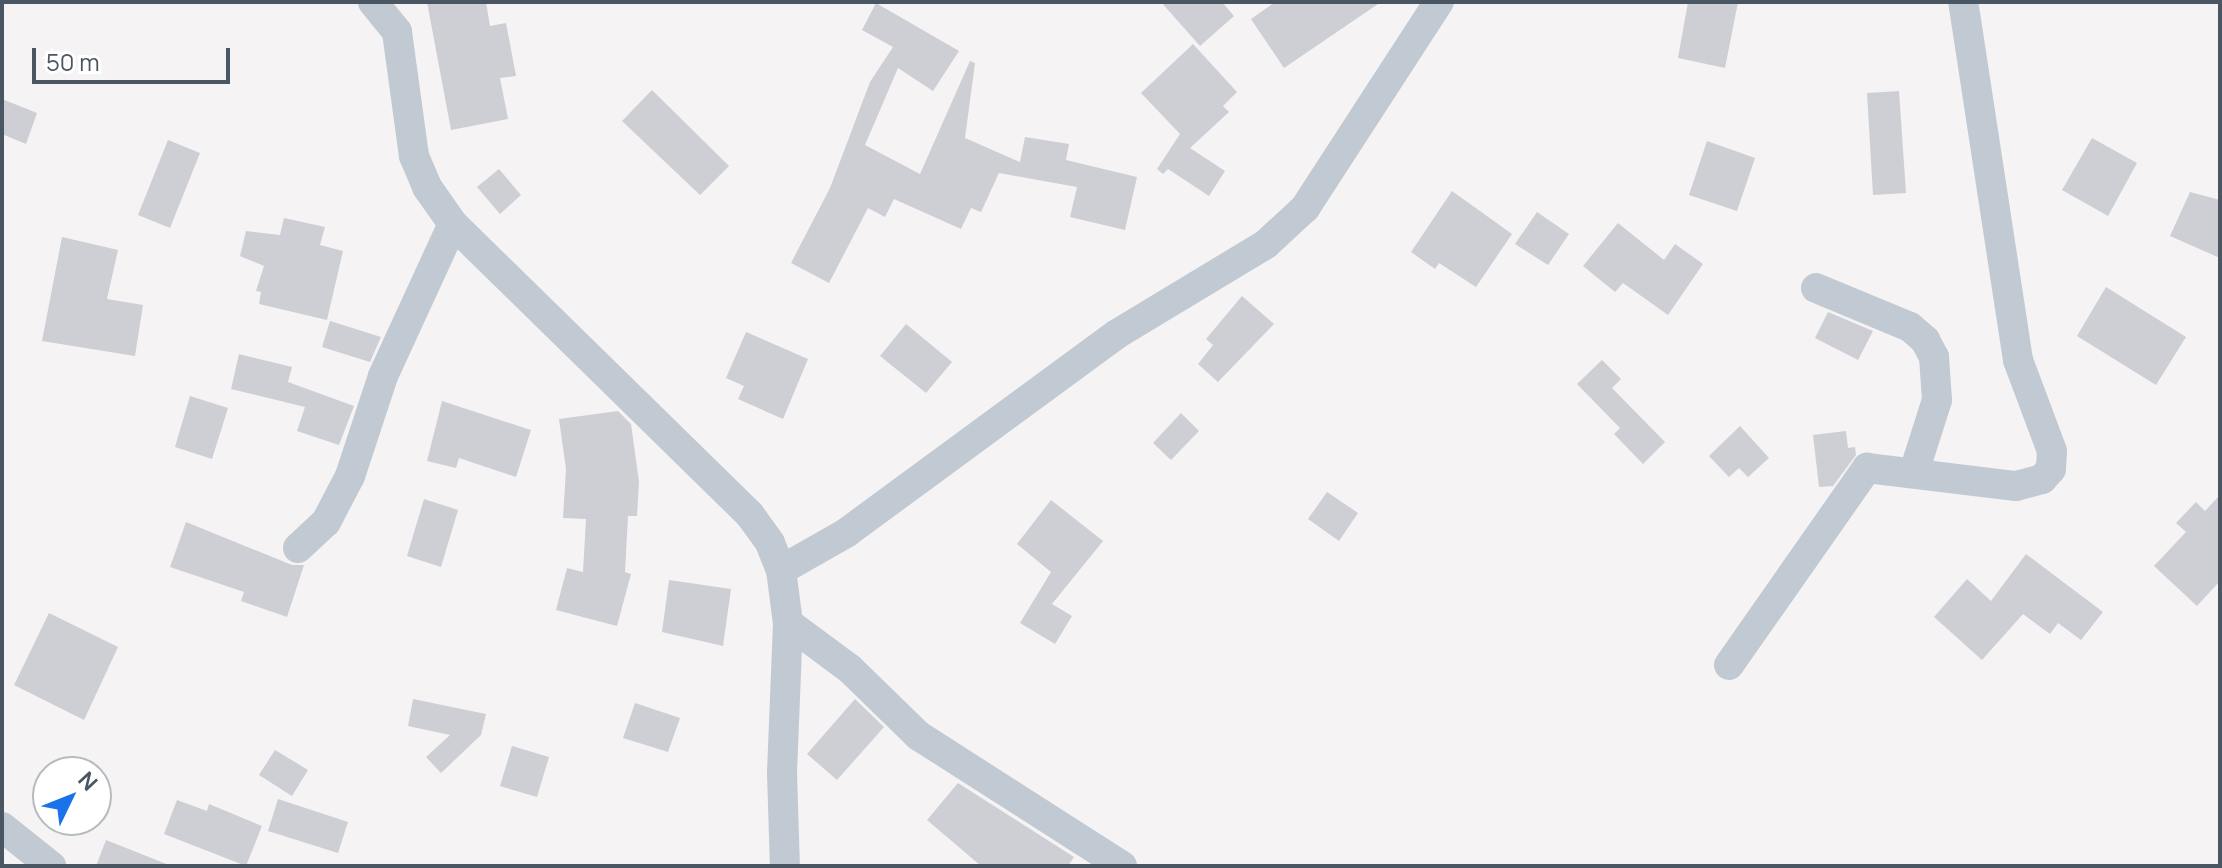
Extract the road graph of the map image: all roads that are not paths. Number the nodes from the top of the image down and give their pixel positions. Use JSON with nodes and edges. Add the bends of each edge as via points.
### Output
{"nodes":[{"id":1,"x":373,"y":2,"type":"edge"},
{"id":2,"x":1963,"y":2,"type":"edge"},
{"id":3,"x":1424,"y":7,"type":"edge"},
{"id":4,"x":453,"y":224,"type":"junction"},
{"id":5,"x":1816,"y":288,"type":"dead end"},
{"id":6,"x":1914,"y":472,"type":"junction"},
{"id":7,"x":298,"y":548,"type":"dead end"},
{"id":8,"x":781,"y":570,"type":"junction"},
{"id":9,"x":788,"y":623,"type":"junction"},
{"id":10,"x":1729,"y":665,"type":"dead end"},
{"id":11,"x":2,"y":827,"type":"edge"},
{"id":12,"x":51,"y":866,"type":"edge"},
{"id":13,"x":785,"y":866,"type":"edge"},
{"id":14,"x":1122,"y":866,"type":"edge"}],
"edges":[{"from":1,"to":4,"type":"street","via":[[397,32],[414,156],[427,187]]},
{"from":2,"to":6,"type":"street","via":[[2018,360],[2052,451],[2051,469],[2042,479],[2016,486]]},
{"from":3,"to":8,"type":"street","via":[[1305,208],[1266,244],[1117,334],[846,533]]},
{"from":4,"to":7,"type":"street","via":[[383,376],[350,476],[326,522]]},
{"from":4,"to":8,"type":"street","via":[[750,515]]},
{"from":5,"to":6,"type":"street","via":[[1910,327],[1925,340],[1934,357],[1937,400]]},
{"from":6,"to":10,"type":"street","via":[[1883,467],[1860,474]]},
{"from":8,"to":9,"type":"street"},
{"from":9,"to":13,"type":"street","via":[[782,773]]},
{"from":9,"to":14,"type":"street","via":[[850,669],[919,736]]},
{"from":11,"to":12,"type":"street"}]}
